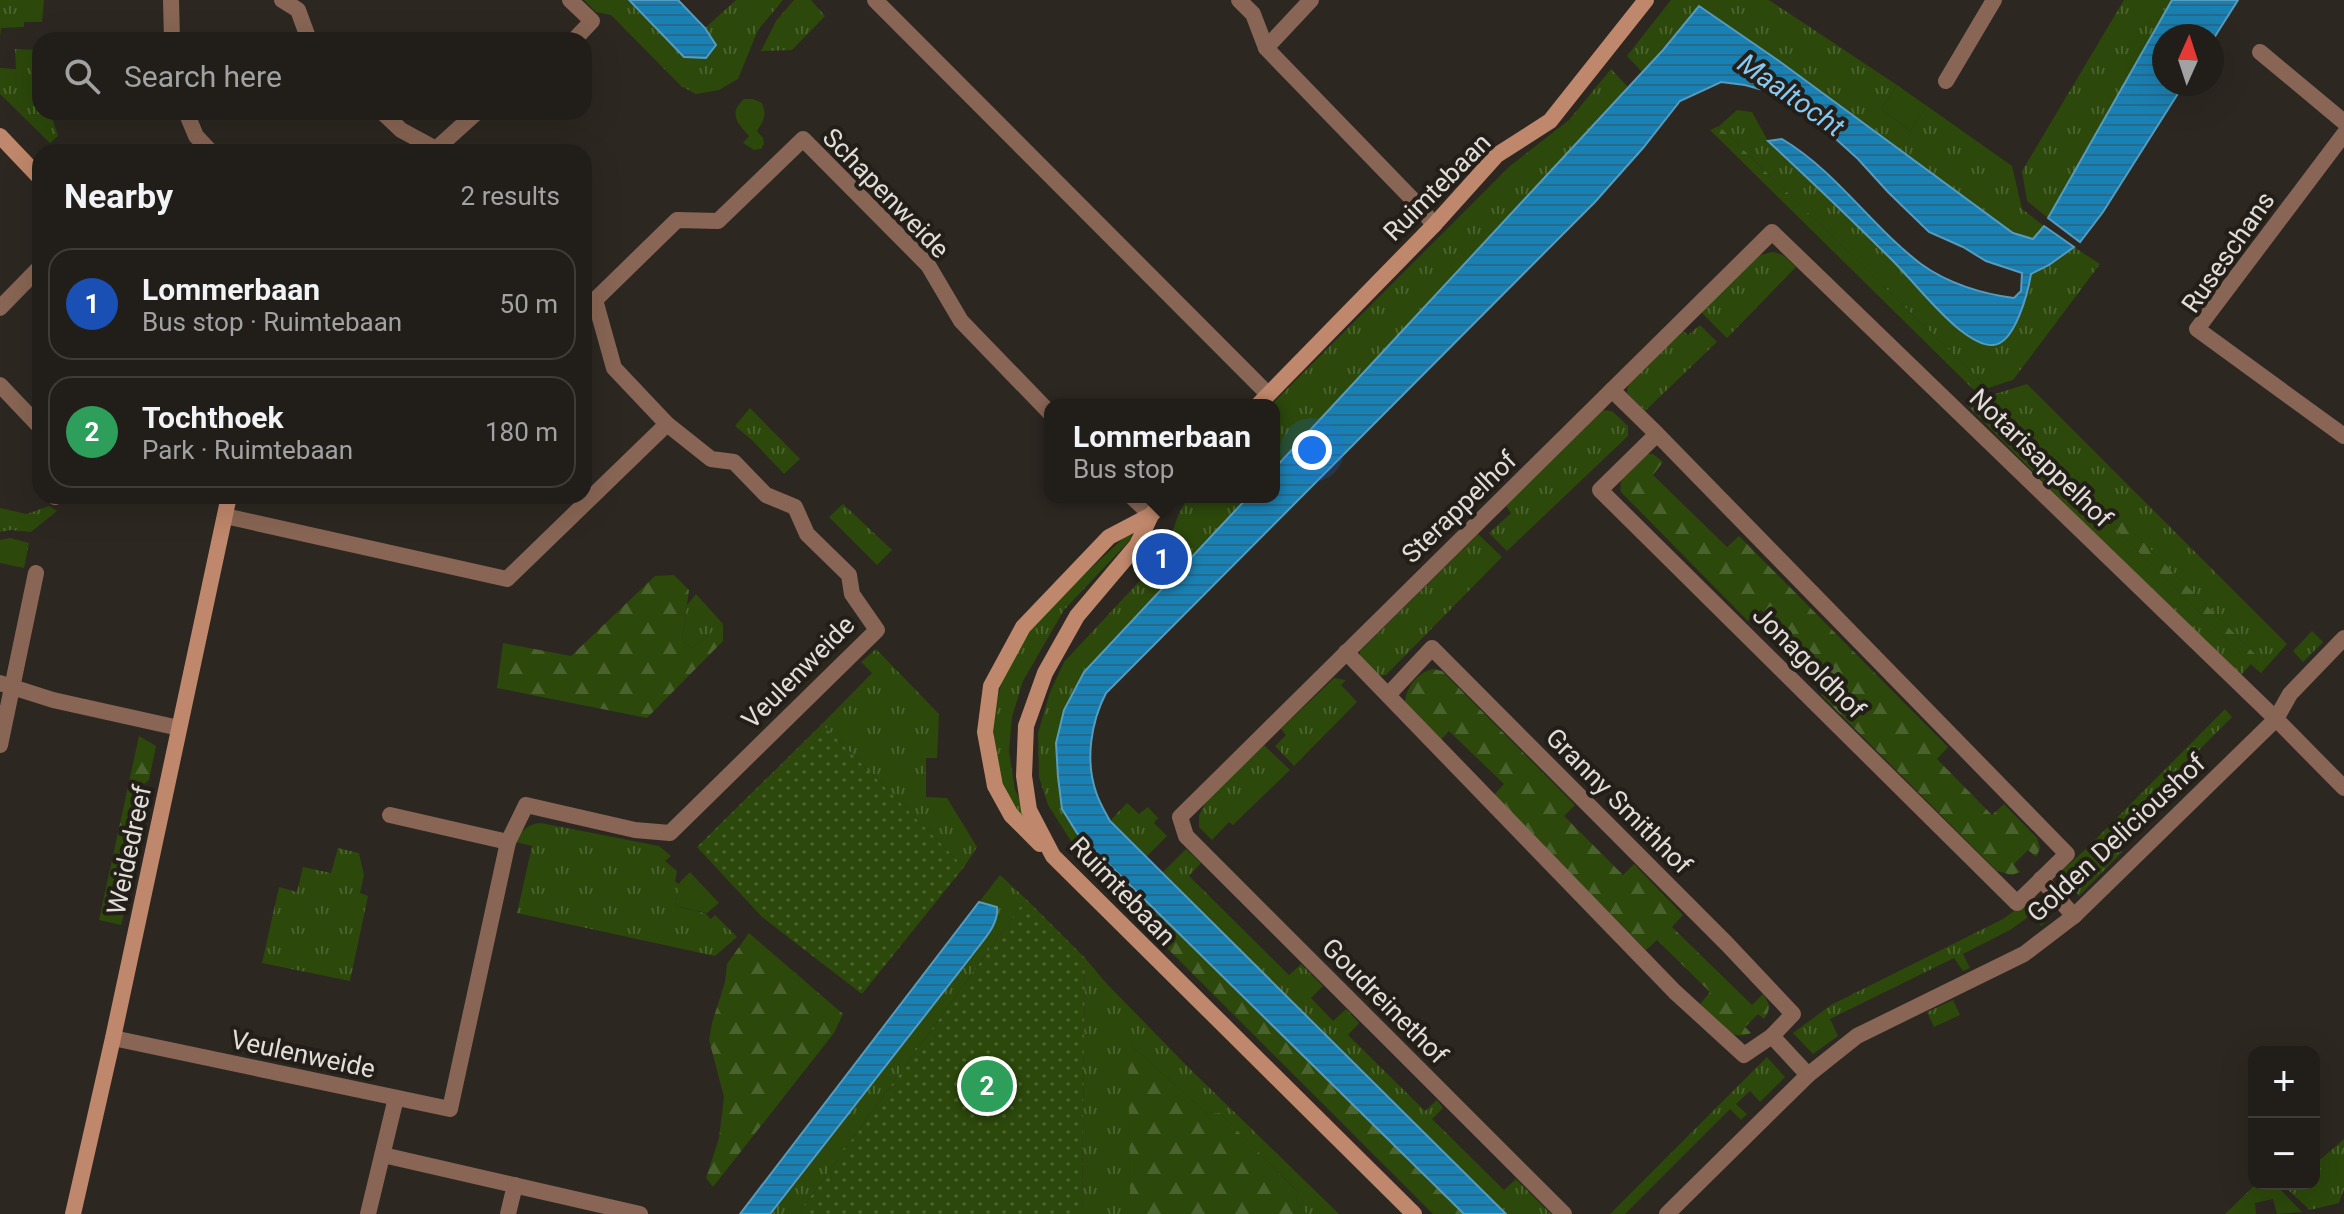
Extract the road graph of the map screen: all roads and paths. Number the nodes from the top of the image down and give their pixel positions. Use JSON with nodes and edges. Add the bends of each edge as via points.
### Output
{"nodes":[{"id":1,"x":171,"y":0,"type":"edge"},
{"id":2,"x":282,"y":0,"type":"edge"},
{"id":3,"x":570,"y":0,"type":"edge"},
{"id":4,"x":875,"y":0,"type":"edge"},
{"id":5,"x":1239,"y":0,"type":"edge"},
{"id":6,"x":1311,"y":0,"type":"edge"},
{"id":7,"x":1646,"y":0,"type":"edge"},
{"id":8,"x":1994,"y":0,"type":"edge"},
{"id":9,"x":303,"y":5,"type":"edge"},
{"id":10,"x":172,"y":32,"type":"edge"},
{"id":11,"x":308,"y":32,"type":"edge"},
{"id":12,"x":582,"y":32,"type":"edge"},
{"id":13,"x":1266,"y":48,"type":"junction"},
{"id":14,"x":2260,"y":52,"type":"dead end"},
{"id":15,"x":1946,"y":81,"type":"dead end"},
{"id":16,"x":189,"y":120,"type":"edge"},
{"id":17,"x":390,"y":120,"type":"edge"},
{"id":18,"x":469,"y":120,"type":"edge"},
{"id":19,"x":2344,"y":122,"type":"edge"},
{"id":20,"x":2344,"y":134,"type":"edge"},
{"id":21,"x":0,"y":136,"type":"edge"},
{"id":22,"x":204,"y":144,"type":"edge"},
{"id":23,"x":424,"y":144,"type":"edge"},
{"id":24,"x":443,"y":144,"type":"edge"},
{"id":25,"x":32,"y":170,"type":"edge"},
{"id":26,"x":1434,"y":225,"type":"junction"},
{"id":27,"x":1772,"y":232,"type":"joint"},
{"id":28,"x":32,"y":275,"type":"edge"},
{"id":29,"x":592,"y":296,"type":"edge"},
{"id":30,"x":592,"y":307,"type":"edge"},
{"id":31,"x":0,"y":308,"type":"edge"},
{"id":32,"x":0,"y":385,"type":"edge"},
{"id":33,"x":1612,"y":390,"type":"junction"},
{"id":34,"x":1262,"y":399,"type":"edge"},
{"id":35,"x":1264,"y":399,"type":"edge"},
{"id":36,"x":1044,"y":407,"type":"edge"},
{"id":37,"x":32,"y":419,"type":"edge"},
{"id":38,"x":667,"y":424,"type":"junction"},
{"id":39,"x":1657,"y":434,"type":"junction"},
{"id":40,"x":2344,"y":436,"type":"edge"},
{"id":41,"x":592,"y":497,"type":"edge"},
{"id":42,"x":1138,"y":503,"type":"edge"},
{"id":43,"x":1162,"y":503,"type":"edge"},
{"id":44,"x":227,"y":504,"type":"edge"},
{"id":45,"x":584,"y":504,"type":"edge"},
{"id":46,"x":1151,"y":515,"type":"junction"},
{"id":47,"x":225,"y":516,"type":"junction"},
{"id":48,"x":36,"y":573,"type":"dead end"},
{"id":49,"x":2344,"y":638,"type":"edge"},
{"id":50,"x":1346,"y":652,"type":"junction"},
{"id":51,"x":6,"y":684,"type":"edge"},
{"id":52,"x":1388,"y":695,"type":"junction"},
{"id":53,"x":2276,"y":719,"type":"junction"},
{"id":54,"x":179,"y":728,"type":"junction"},
{"id":55,"x":0,"y":745,"type":"edge"},
{"id":56,"x":2344,"y":788,"type":"edge"},
{"id":57,"x":390,"y":815,"type":"dead end"},
{"id":58,"x":1180,"y":817,"type":"joint"},
{"id":59,"x":508,"y":842,"type":"junction"},
{"id":60,"x":1053,"y":856,"type":"junction"},
{"id":61,"x":2041,"y":879,"type":"junction"},
{"id":62,"x":2074,"y":916,"type":"junction"},
{"id":63,"x":1772,"y":1036,"type":"junction"},
{"id":64,"x":113,"y":1038,"type":"junction"},
{"id":65,"x":1808,"y":1075,"type":"junction"},
{"id":66,"x":396,"y":1098,"type":"junction"},
{"id":67,"x":383,"y":1155,"type":"junction"},
{"id":68,"x":515,"y":1185,"type":"junction"},
{"id":69,"x":73,"y":1214,"type":"edge"},
{"id":70,"x":368,"y":1214,"type":"edge"},
{"id":71,"x":508,"y":1214,"type":"edge"},
{"id":72,"x":640,"y":1214,"type":"edge"},
{"id":73,"x":1414,"y":1214,"type":"edge"},
{"id":74,"x":1564,"y":1214,"type":"edge"},
{"id":75,"x":1667,"y":1214,"type":"edge"}],
"edges":[{"from":1,"to":10,"type":"street"},
{"from":2,"to":9,"type":"street"},
{"from":3,"to":12,"type":"street","via":[[592,21]]},
{"from":4,"to":34,"type":"street"},
{"from":5,"to":13,"type":"street","via":[[1253,14]]},
{"from":6,"to":13,"type":"street"},
{"from":7,"to":26,"type":"street","name":"Ruimtebaan","via":[[1550,121],[1497,155]]},
{"from":8,"to":15,"type":"street"},
{"from":9,"to":11,"type":"street"},
{"from":13,"to":26,"type":"street"},
{"from":14,"to":19,"type":"street"},
{"from":16,"to":22,"type":"street"},
{"from":17,"to":23,"type":"street"},
{"from":18,"to":24,"type":"street"},
{"from":20,"to":40,"type":"street","name":"Ruseschans","via":[[2197,329]]},
{"from":21,"to":25,"type":"street"},
{"from":26,"to":35,"type":"street","name":"Ruimtebaan"},
{"from":27,"to":33,"type":"street","name":"Sterappelhof"},
{"from":27,"to":53,"type":"street","name":"Notarisappelhof"},
{"from":28,"to":31,"type":"street"},
{"from":29,"to":36,"type":"street","name":"Schapenweide","via":[[677,220],[718,221],[803,139],[928,265],[961,321]]},
{"from":30,"to":38,"type":"street","via":[[614,368]]},
{"from":32,"to":37,"type":"street"},
{"from":33,"to":39,"type":"street","name":"Jonagoldhof"},
{"from":33,"to":50,"type":"street","name":"Sterappelhof"},
{"from":38,"to":41,"type":"street"},
{"from":38,"to":59,"type":"street","name":"Veulenweide","via":[[711,459],[734,462],[766,495],[795,507],[807,534],[849,575],[852,594],[877,630],[670,833],[526,805]]},
{"from":39,"to":61,"type":"street","name":"Jonagoldhof","via":[[2067,854]]},
{"from":39,"to":61,"type":"street","name":"Jonagoldhof","via":[[1600,490],[2017,903]]},
{"from":42,"to":46,"type":"street"},
{"from":43,"to":46,"type":"street","name":"Ruimtebaan"},
{"from":44,"to":47,"type":"street","name":"Weidedreef"},
{"from":45,"to":47,"type":"street","via":[[507,579]]},
{"from":46,"to":60,"type":"street","name":"Ruimtebaan","via":[[1137,545],[1077,616],[1045,673],[1026,726],[1029,810]]},
{"from":46,"to":60,"type":"street","via":[[1109,537],[1023,627],[991,686],[985,732],[995,786],[1011,815]]},
{"from":47,"to":54,"type":"street","name":"Weidedreef"},
{"from":48,"to":51,"type":"street"},
{"from":49,"to":53,"type":"street","name":"Golden Delicioushof","via":[[2290,694]]},
{"from":50,"to":52,"type":"street"},
{"from":50,"to":58,"type":"street","name":"Sterappelhof"},
{"from":51,"to":54,"type":"street"},
{"from":51,"to":55,"type":"street"},
{"from":52,"to":63,"type":"street","via":[[1675,992],[1744,1055]]},
{"from":52,"to":63,"type":"street","name":"Granny Smithhof","via":[[1432,648],[1793,1014]]},
{"from":53,"to":56,"type":"street","name":"Notarisappelhof"},
{"from":53,"to":62,"type":"street","name":"Golden Delicioushof"},
{"from":54,"to":64,"type":"street","name":"Weidedreef"},
{"from":57,"to":59,"type":"street"},
{"from":58,"to":74,"type":"street","name":"Goudreinethof","via":[[1186,836]]},
{"from":59,"to":66,"type":"street","name":"Veulenweide","via":[[450,1109]]},
{"from":60,"to":73,"type":"street","name":"Ruimtebaan"},
{"from":61,"to":62,"type":"street"},
{"from":62,"to":65,"type":"street","name":"Golden Delicioushof","via":[[2024,954],[1857,1036]]},
{"from":63,"to":65,"type":"street"},
{"from":64,"to":66,"type":"street","name":"Veulenweide"},
{"from":64,"to":69,"type":"street","name":"Weidedreef"},
{"from":65,"to":75,"type":"street","name":"Golden Delicioushof"},
{"from":66,"to":67,"type":"street"},
{"from":67,"to":68,"type":"street"},
{"from":67,"to":70,"type":"street"},
{"from":68,"to":71,"type":"street"},
{"from":68,"to":72,"type":"street"}]}
